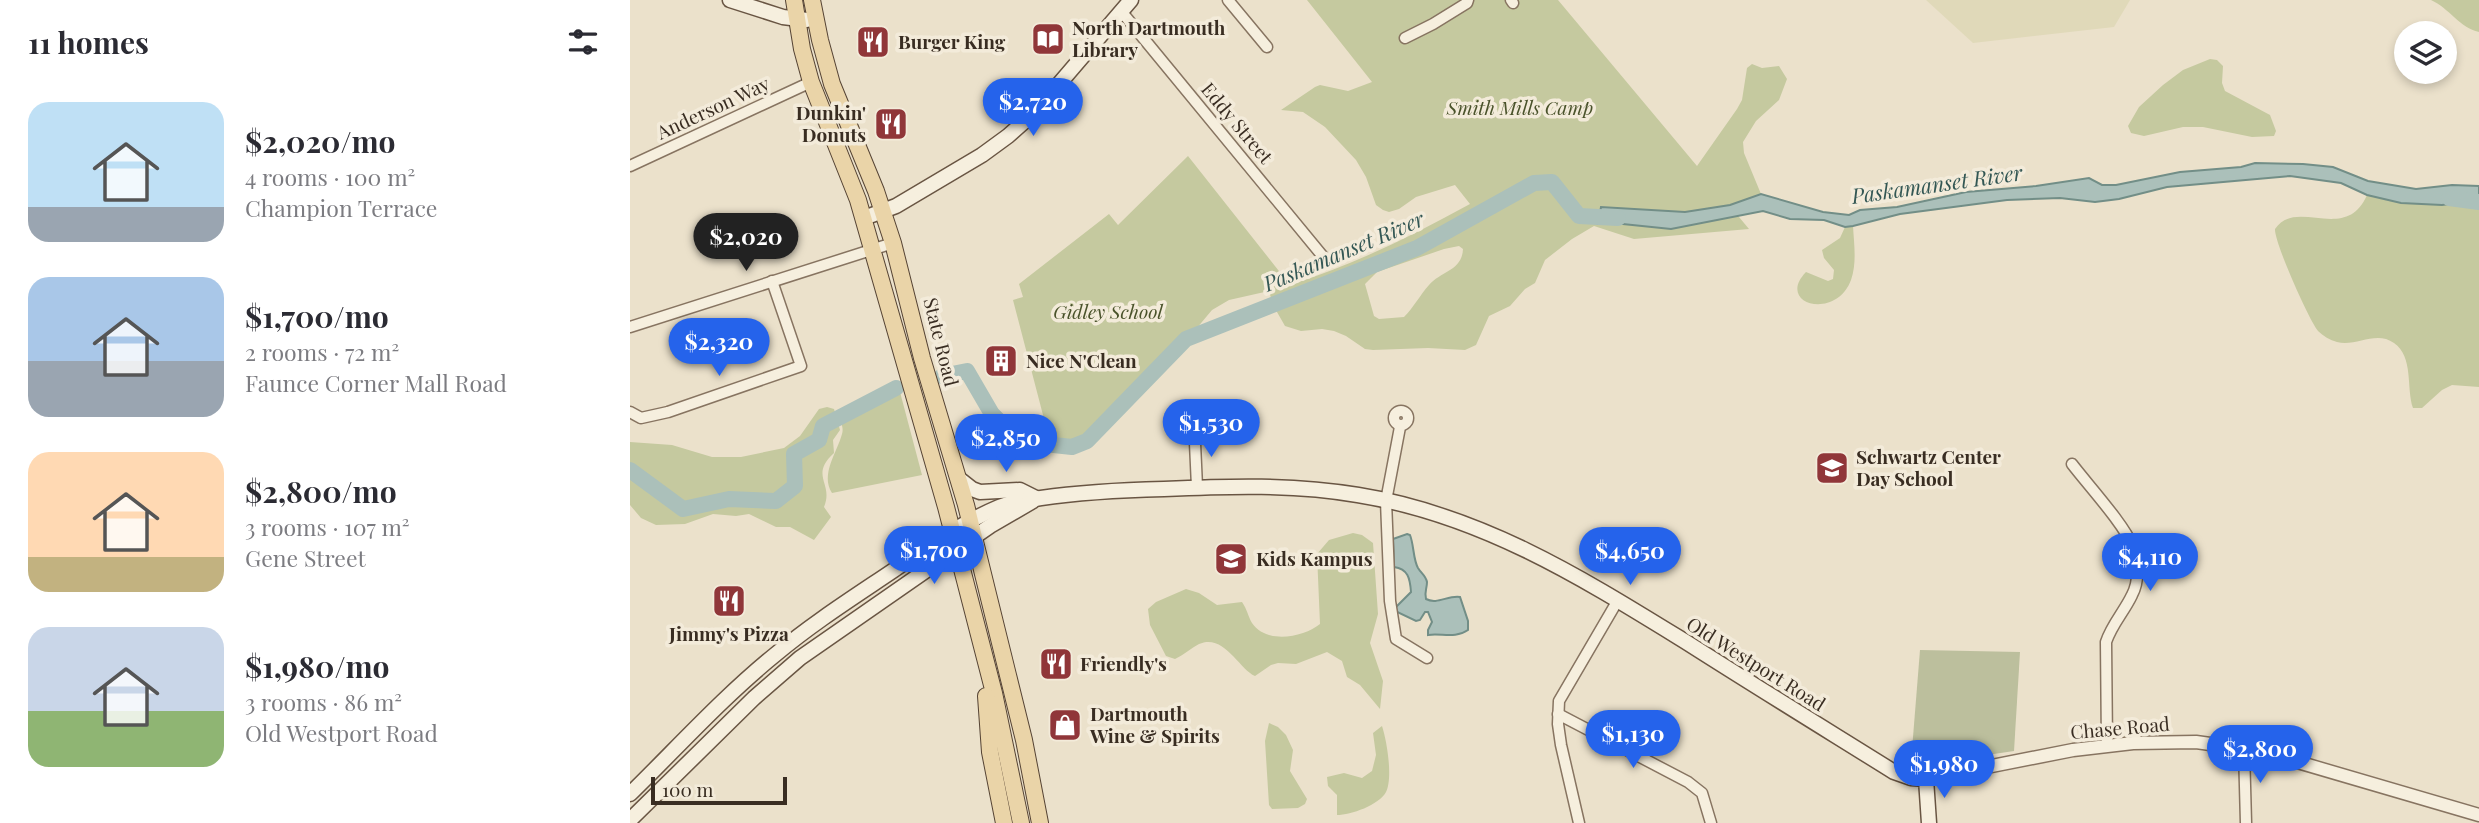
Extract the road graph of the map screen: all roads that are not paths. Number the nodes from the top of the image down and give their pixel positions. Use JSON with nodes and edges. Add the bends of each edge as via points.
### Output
{"nodes":[{"id":1,"x":730,"y":0,"type":"edge"},
{"id":2,"x":794,"y":0,"type":"edge"},
{"id":3,"x":812,"y":0,"type":"edge"},
{"id":4,"x":1228,"y":0,"type":"edge"},
{"id":5,"x":1468,"y":0,"type":"edge"},
{"id":6,"x":1126,"y":6,"type":"edge"},
{"id":7,"x":797,"y":19,"type":"junction"},
{"id":8,"x":816,"y":21,"type":"junction"},
{"id":9,"x":1405,"y":38,"type":"dead end"},
{"id":10,"x":1267,"y":47,"type":"dead end"},
{"id":11,"x":811,"y":82,"type":"junction"},
{"id":12,"x":630,"y":166,"type":"edge"},
{"id":13,"x":883,"y":212,"type":"junction"},
{"id":14,"x":864,"y":218,"type":"junction"},
{"id":15,"x":893,"y":243,"type":"junction"},
{"id":16,"x":872,"y":249,"type":"junction"},
{"id":17,"x":1325,"y":258,"type":"dead end"},
{"id":18,"x":772,"y":281,"type":"junction"},
{"id":19,"x":630,"y":327,"type":"edge"},
{"id":20,"x":633,"y":415,"type":"edge"},
{"id":21,"x":1228,"y":422,"type":"dead end"},
{"id":22,"x":1400,"y":427,"type":"dead end"},
{"id":23,"x":2072,"y":464,"type":"dead end"},
{"id":24,"x":958,"y":478,"type":"junction"},
{"id":25,"x":1197,"y":487,"type":"junction"},
{"id":26,"x":1037,"y":499,"type":"junction"},
{"id":27,"x":1386,"y":501,"type":"junction"},
{"id":28,"x":972,"y":529,"type":"junction"},
{"id":29,"x":952,"y":531,"type":"junction"},
{"id":30,"x":957,"y":549,"type":"junction"},
{"id":31,"x":1618,"y":600,"type":"junction"},
{"id":32,"x":1426,"y":658,"type":"dead end"},
{"id":33,"x":985,"y":662,"type":"junction"},
{"id":34,"x":1558,"y":714,"type":"junction"},
{"id":35,"x":2107,"y":746,"type":"junction"},
{"id":36,"x":2244,"y":748,"type":"junction"},
{"id":37,"x":1926,"y":779,"type":"junction"},
{"id":38,"x":630,"y":794,"type":"edge"},
{"id":39,"x":2479,"y":815,"type":"edge"},
{"id":40,"x":630,"y":820,"type":"edge"},
{"id":41,"x":1004,"y":823,"type":"edge"},
{"id":42,"x":1021,"y":823,"type":"edge"},
{"id":43,"x":1040,"y":823,"type":"edge"},
{"id":44,"x":1579,"y":823,"type":"edge"},
{"id":45,"x":1711,"y":823,"type":"edge"},
{"id":46,"x":1928,"y":823,"type":"edge"},
{"id":47,"x":2246,"y":823,"type":"edge"}],
"edges":[{"from":1,"to":7,"type":"main road"},
{"from":2,"to":7,"type":"main road"},
{"from":3,"to":8,"type":"main road","name":"State Road"},
{"from":4,"to":10,"type":"street"},
{"from":5,"to":9,"type":"street"},
{"from":6,"to":13,"type":"main road","via":[[1009,136]]},
{"from":6,"to":17,"type":"street","name":"Eddy Street"},
{"from":7,"to":8,"type":"main road"},
{"from":7,"to":11,"type":"main road"},
{"from":8,"to":13,"type":"main road","name":"State Road","via":[[835,94]]},
{"from":11,"to":12,"type":"street","name":"Anderson Way"},
{"from":11,"to":14,"type":"main road"},
{"from":13,"to":14,"type":"main road"},
{"from":13,"to":15,"type":"main road","name":"State Road"},
{"from":14,"to":16,"type":"main road"},
{"from":15,"to":16,"type":"street"},
{"from":15,"to":24,"type":"main road","name":"State Road"},
{"from":16,"to":18,"type":"street"},
{"from":16,"to":29,"type":"main road"},
{"from":18,"to":19,"type":"street"},
{"from":18,"to":20,"type":"street","via":[[801,366],[668,412],[641,418]]},
{"from":21,"to":25,"type":"street","via":[[1228,407],[1197,411],[1202,432],[1195,443]]},
{"from":22,"to":27,"type":"street"},
{"from":23,"to":35,"type":"street","via":[[2134,548],[2137,568],[2132,596],[2106,642]]},
{"from":24,"to":26,"type":"main road","via":[[980,492],[1020,490]]},
{"from":24,"to":28,"type":"main road","name":"State Road"},
{"from":25,"to":26,"type":"main road","name":"Old Westport Road"},
{"from":25,"to":27,"type":"main road","name":"Old Westport Road","via":[[1316,489]]},
{"from":26,"to":28,"type":"main road","name":"Old Westport Road"},
{"from":27,"to":31,"type":"main road","name":"Old Westport Road","via":[[1437,514],[1517,544]]},
{"from":27,"to":32,"type":"street","via":[[1396,639]]},
{"from":28,"to":29,"type":"main road"},
{"from":28,"to":30,"type":"main road"},
{"from":28,"to":43,"type":"main road","name":"State Road"},
{"from":29,"to":30,"type":"main road"},
{"from":29,"to":38,"type":"main road","via":[[778,651]]},
{"from":30,"to":33,"type":"main road"},
{"from":30,"to":40,"type":"main road","via":[[789,666]]},
{"from":31,"to":34,"type":"street","via":[[1564,690]]},
{"from":31,"to":37,"type":"main road","name":"Old Westport Road","via":[[1894,772]]},
{"from":33,"to":41,"type":"main road","via":[[990,752]]},
{"from":33,"to":42,"type":"main road"},
{"from":34,"to":44,"type":"street"},
{"from":34,"to":45,"type":"street","via":[[1688,782],[1702,793]]},
{"from":35,"to":36,"type":"street","name":"Chase Road","via":[[2166,741]]},
{"from":35,"to":37,"type":"street","name":"Chase Road"},
{"from":36,"to":39,"type":"street","name":"Chase Road"},
{"from":36,"to":47,"type":"street"},
{"from":37,"to":46,"type":"main road"}]}
